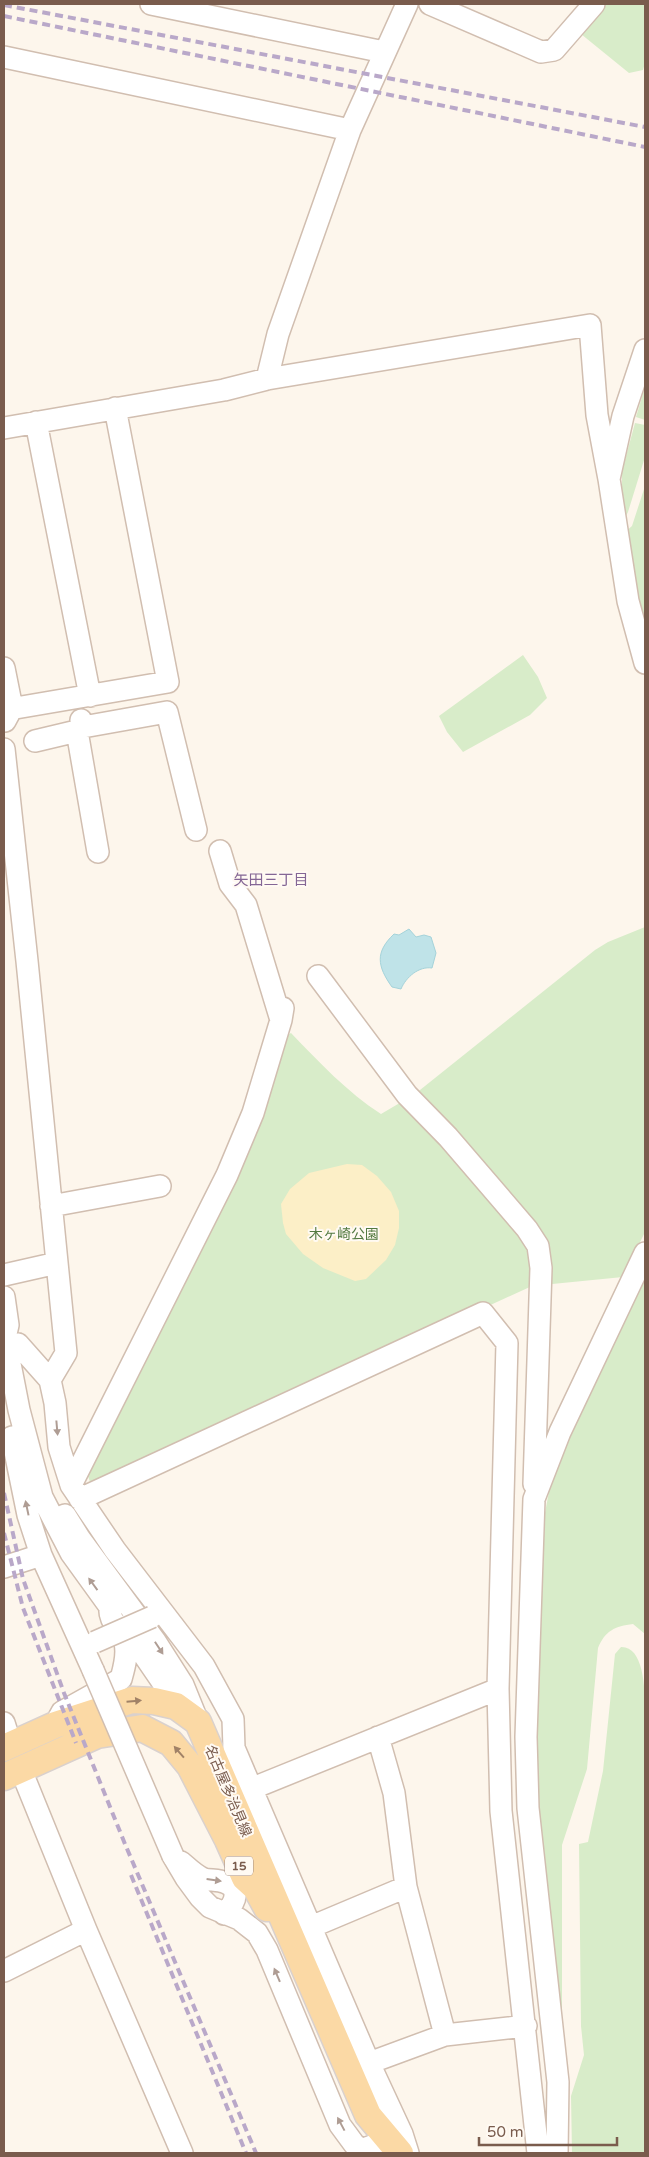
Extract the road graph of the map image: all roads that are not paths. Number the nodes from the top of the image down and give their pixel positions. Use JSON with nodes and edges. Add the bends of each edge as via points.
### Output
{"nodes":[{"id":1,"x":151,"y":4,"type":"edge"},
{"id":2,"x":407,"y":4,"type":"edge"},
{"id":3,"x":430,"y":4,"type":"edge"},
{"id":4,"x":594,"y":4,"type":"edge"},
{"id":5,"x":384,"y":52,"type":"junction"},
{"id":6,"x":4,"y":56,"type":"edge"},
{"id":7,"x":350,"y":130,"type":"junction"},
{"id":8,"x":645,"y":350,"type":"edge"},
{"id":9,"x":267,"y":379,"type":"junction"},
{"id":10,"x":115,"y":408,"type":"junction"},
{"id":11,"x":36,"y":422,"type":"junction"},
{"id":12,"x":4,"y":428,"type":"edge"},
{"id":13,"x":609,"y":479,"type":"junction"},
{"id":14,"x":645,"y":663,"type":"edge"},
{"id":15,"x":4,"y":668,"type":"edge"},
{"id":16,"x":83,"y":697,"type":"junction"},
{"id":17,"x":6,"y":714,"type":"edge"},
{"id":18,"x":80,"y":729,"type":"junction"},
{"id":19,"x":35,"y":741,"type":"dead end"},
{"id":20,"x":4,"y":749,"type":"edge"},
{"id":21,"x":196,"y":830,"type":"dead end"},
{"id":22,"x":220,"y":851,"type":"dead end"},
{"id":23,"x":98,"y":852,"type":"dead end"},
{"id":24,"x":318,"y":976,"type":"dead end"},
{"id":25,"x":160,"y":1186,"type":"dead end"},
{"id":26,"x":51,"y":1206,"type":"junction"},
{"id":27,"x":645,"y":1253,"type":"edge"},
{"id":28,"x":57,"y":1263,"type":"junction"},
{"id":29,"x":4,"y":1275,"type":"edge"},
{"id":30,"x":4,"y":1297,"type":"edge"},
{"id":31,"x":14,"y":1353,"type":"junction"},
{"id":32,"x":50,"y":1380,"type":"junction"},
{"id":33,"x":4,"y":1384,"type":"edge"},
{"id":34,"x":4,"y":1397,"type":"edge"},
{"id":35,"x":76,"y":1492,"type":"junction"},
{"id":36,"x":534,"y":1498,"type":"junction"},
{"id":37,"x":41,"y":1555,"type":"junction"},
{"id":38,"x":4,"y":1567,"type":"edge"},
{"id":39,"x":110,"y":1607,"type":"junction"},
{"id":40,"x":157,"y":1615,"type":"junction"},
{"id":41,"x":89,"y":1644,"type":"junction"},
{"id":42,"x":498,"y":1689,"type":"junction"},
{"id":43,"x":190,"y":1717,"type":"junction"},
{"id":44,"x":55,"y":1725,"type":"junction"},
{"id":45,"x":378,"y":1736,"type":"junction"},
{"id":46,"x":6,"y":1739,"type":"edge"},
{"id":47,"x":12,"y":1774,"type":"edge"},
{"id":48,"x":253,"y":1788,"type":"junction"},
{"id":49,"x":173,"y":1856,"type":"junction"},
{"id":50,"x":406,"y":1887,"type":"junction"},
{"id":51,"x":256,"y":1888,"type":"junction"},
{"id":52,"x":224,"y":1914,"type":"junction"},
{"id":53,"x":311,"y":1927,"type":"junction"},
{"id":54,"x":86,"y":1930,"type":"junction"},
{"id":55,"x":4,"y":1971,"type":"edge"},
{"id":56,"x":526,"y":2026,"type":"junction"},
{"id":57,"x":445,"y":2035,"type":"junction"},
{"id":58,"x":369,"y":2063,"type":"junction"},
{"id":59,"x":378,"y":2149,"type":"edge"},
{"id":60,"x":182,"y":2153,"type":"edge"},
{"id":61,"x":400,"y":2153,"type":"edge"},
{"id":62,"x":408,"y":2153,"type":"edge"},
{"id":63,"x":538,"y":2153,"type":"edge"},
{"id":64,"x":557,"y":2153,"type":"edge"}],
"edges":[{"from":1,"to":5,"type":"street"},
{"from":2,"to":5,"type":"street"},
{"from":3,"to":4,"type":"street","via":[[541,52],[554,50]]},
{"from":5,"to":7,"type":"street"},
{"from":6,"to":7,"type":"street"},
{"from":7,"to":9,"type":"street","via":[[278,334]]},
{"from":8,"to":13,"type":"street","via":[[623,416]]},
{"from":9,"to":10,"type":"street","via":[[224,390]]},
{"from":9,"to":13,"type":"street","via":[[590,325],[596,416]]},
{"from":10,"to":11,"type":"street"},
{"from":10,"to":16,"type":"street","via":[[168,682]]},
{"from":11,"to":12,"type":"street"},
{"from":11,"to":16,"type":"street"},
{"from":13,"to":14,"type":"street","via":[[628,601]]},
{"from":15,"to":17,"type":"street"},
{"from":16,"to":17,"type":"street"},
{"from":16,"to":18,"type":"street"},
{"from":18,"to":19,"type":"street"},
{"from":18,"to":21,"type":"street","via":[[167,712]]},
{"from":18,"to":23,"type":"street"},
{"from":20,"to":26,"type":"street"},
{"from":22,"to":35,"type":"street","via":[[230,884],[246,905],[282,1014],[253,1113],[227,1175]]},
{"from":24,"to":36,"type":"street","via":[[407,1095],[454,1144],[538,1246],[541,1268]]},
{"from":25,"to":26,"type":"street"},
{"from":26,"to":28,"type":"street"},
{"from":27,"to":36,"type":"street","via":[[560,1432]]},
{"from":28,"to":29,"type":"street"},
{"from":28,"to":32,"type":"street","via":[[66,1353]]},
{"from":30,"to":31,"type":"street","via":[[8,1325],[5,1338]]},
{"from":31,"to":32,"type":"street"},
{"from":31,"to":33,"type":"street","via":[[7,1366]]},
{"from":39,"to":31,"type":"street","one_way":true,"via":[[71,1553],[42,1498],[19,1410]]},
{"from":31,"to":43,"type":"street","one_way":true,"via":[[36,1439],[50,1483],[64,1512],[183,1685]]},
{"from":32,"to":35,"type":"street","one_way":true,"via":[[59,1448]]},
{"from":37,"to":34,"type":"street","one_way":true,"via":[[28,1515]]},
{"from":35,"to":40,"type":"street"},
{"from":35,"to":42,"type":"street","via":[[483,1313],[507,1343]]},
{"from":36,"to":64,"type":"street","via":[[526,1737],[528,1808],[558,2082]]},
{"from":37,"to":38,"type":"street"},
{"from":37,"to":41,"type":"street"},
{"from":39,"to":43,"type":"street"},
{"from":39,"to":44,"type":"street","via":[[109,1614],[124,1643],[126,1661],[121,1679],[62,1712]]},
{"from":40,"to":41,"type":"street","bridge":true},
{"from":40,"to":48,"type":"street","via":[[204,1666],[233,1719],[234,1748]]},
{"from":41,"to":49,"type":"street","bridge":true,"via":[[93,1670]]},
{"from":42,"to":45,"type":"street"},
{"from":42,"to":56,"type":"street","via":[[501,1811]]},
{"from":44,"to":43,"type":"main road","one_way":true,"via":[[132,1700],[176,1706]]},
{"from":43,"to":51,"type":"street"},
{"from":43,"to":61,"type":"main road","name":"名古屋多治見線","number":"15","via":[[368,2115]]},
{"from":44,"to":46,"type":"main road"},
{"from":45,"to":48,"type":"street"},
{"from":45,"to":50,"type":"street","via":[[394,1793]]},
{"from":51,"to":47,"type":"main road","name":"名古屋多治見線","number":"15","one_way":true,"via":[[245,1878],[190,1766],[171,1743],[142,1728],[97,1734]]},
{"from":47,"to":54,"type":"street"},
{"from":48,"to":53,"type":"street"},
{"from":49,"to":52,"type":"street","via":[[200,1897]]},
{"from":49,"to":52,"type":"street","one_way":true,"via":[[203,1878],[223,1881],[232,1887],[235,1902]]},
{"from":50,"to":53,"type":"street"},
{"from":50,"to":57,"type":"street"},
{"from":51,"to":59,"type":"main road","name":"名古屋多治見線","number":"15","via":[[341,2080]]},
{"from":59,"to":52,"type":"street","one_way":true,"via":[[361,2150],[340,2125],[267,1950],[257,1933],[239,1918]]},
{"from":53,"to":58,"type":"street"},
{"from":54,"to":55,"type":"street"},
{"from":54,"to":60,"type":"street"},
{"from":56,"to":57,"type":"street"},
{"from":56,"to":63,"type":"street"},
{"from":57,"to":58,"type":"street"},
{"from":58,"to":62,"type":"street"}]}
